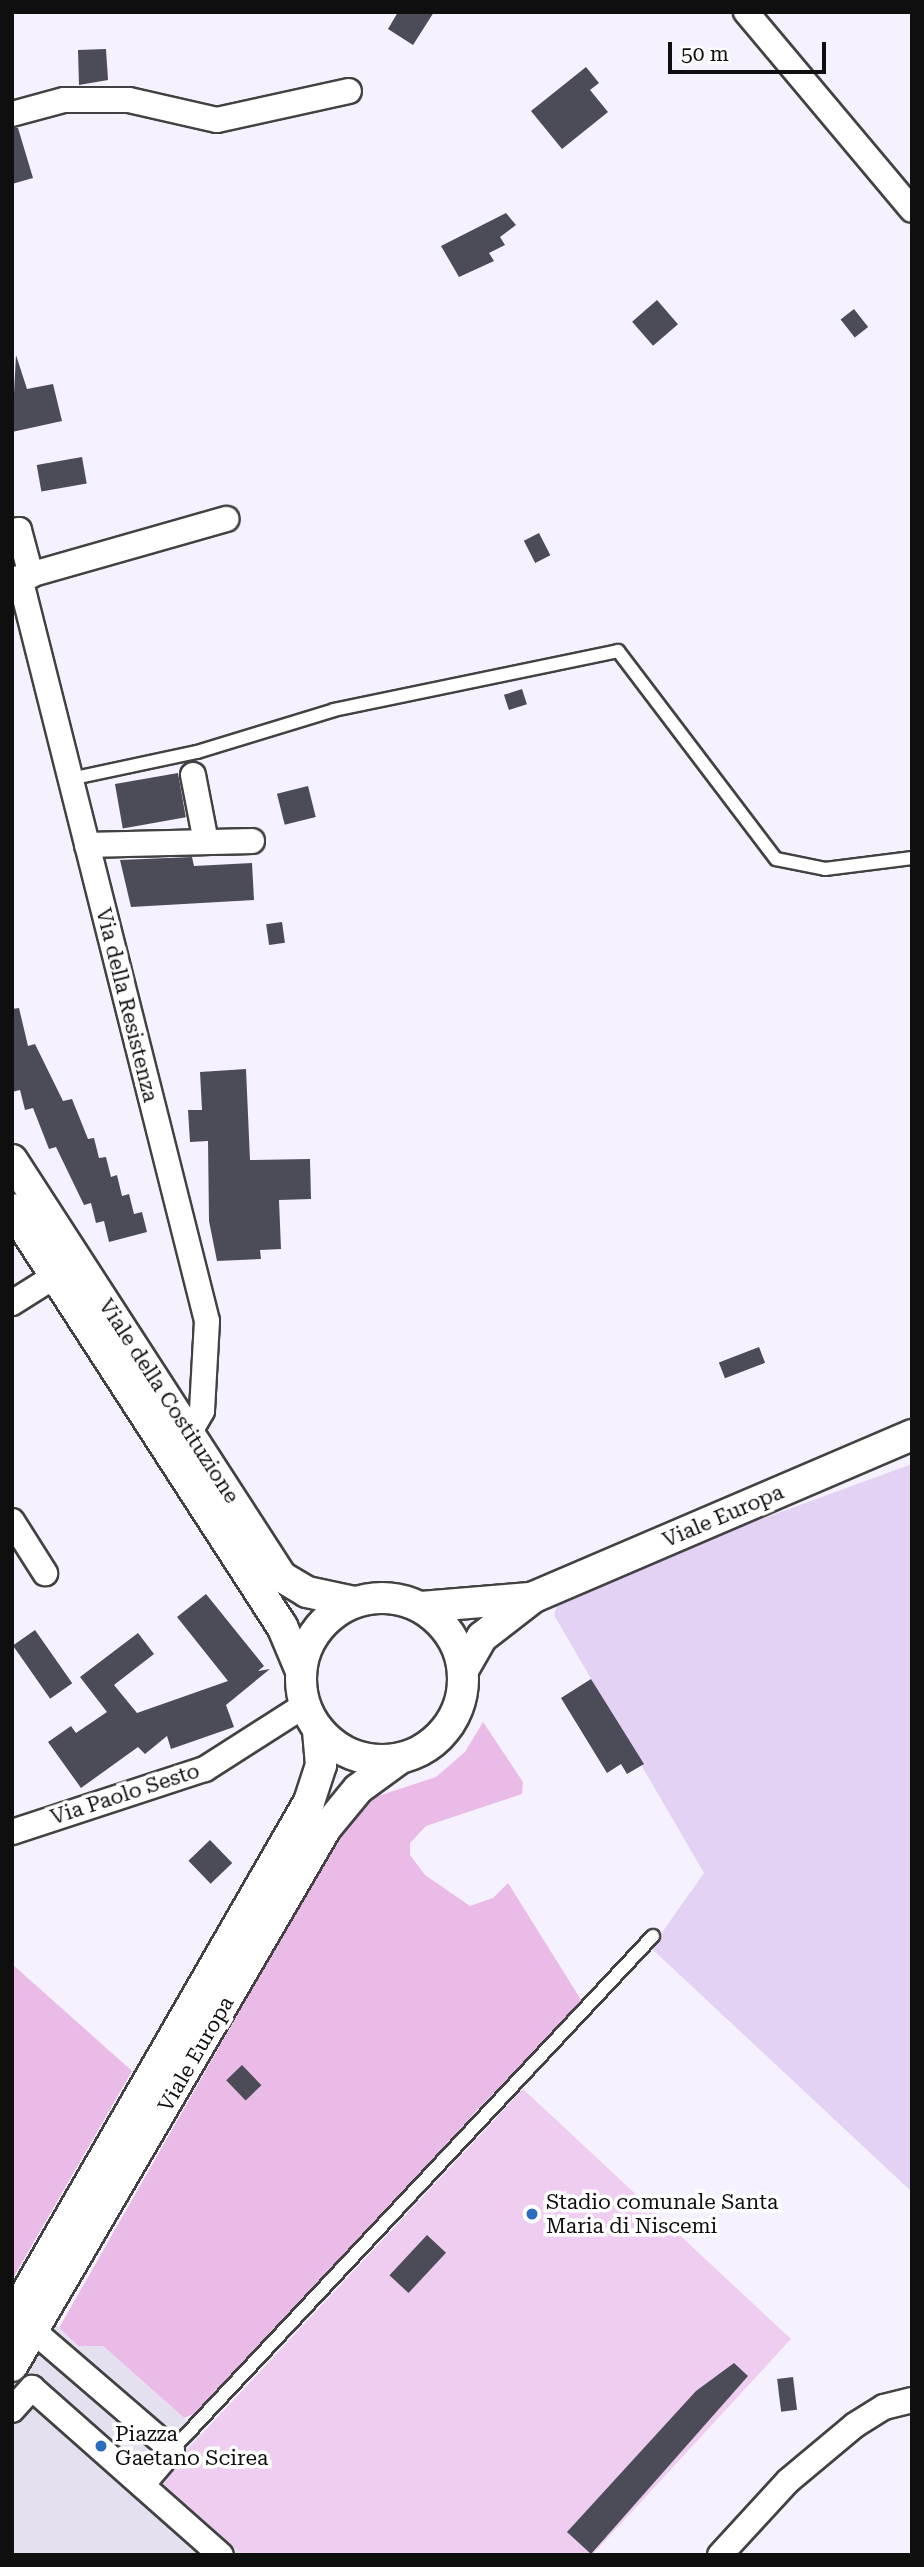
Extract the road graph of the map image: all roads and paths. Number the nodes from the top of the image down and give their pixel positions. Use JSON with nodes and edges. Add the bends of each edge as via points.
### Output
{"nodes":[{"id":1,"x":746,"y":12,"type":"edge"},
{"id":2,"x":349,"y":91,"type":"dead end"},
{"id":3,"x":12,"y":114,"type":"edge"},
{"id":4,"x":912,"y":209,"type":"edge"},
{"id":5,"x":226,"y":519,"type":"dead end"},
{"id":6,"x":12,"y":531,"type":"edge"},
{"id":7,"x":21,"y":578,"type":"edge"},
{"id":8,"x":192,"y":775,"type":"dead end"},
{"id":9,"x":70,"y":779,"type":"junction"},
{"id":10,"x":251,"y":841,"type":"dead end"},
{"id":11,"x":206,"y":842,"type":"junction"},
{"id":12,"x":87,"y":845,"type":"junction"},
{"id":13,"x":912,"y":858,"type":"edge"},
{"id":14,"x":12,"y":1160,"type":"edge"},
{"id":15,"x":12,"y":1209,"type":"edge"},
{"id":16,"x":55,"y":1276,"type":"junction"},
{"id":17,"x":12,"y":1303,"type":"edge"},
{"id":18,"x":190,"y":1432,"type":"junction"},
{"id":19,"x":912,"y":1435,"type":"edge"},
{"id":20,"x":12,"y":1521,"type":"edge"},
{"id":21,"x":45,"y":1573,"type":"dead end"},
{"id":22,"x":534,"y":1597,"type":"junction"},
{"id":23,"x":354,"y":1602,"type":"junction"},
{"id":24,"x":421,"y":1607,"type":"junction"},
{"id":25,"x":463,"y":1670,"type":"junction"},
{"id":26,"x":301,"y":1671,"type":"junction"},
{"id":27,"x":312,"y":1717,"type":"junction"},
{"id":28,"x":399,"y":1759,"type":"junction"},
{"id":29,"x":12,"y":1832,"type":"edge"},
{"id":30,"x":653,"y":1936,"type":"dead end"},
{"id":31,"x":24,"y":2326,"type":"edge"},
{"id":32,"x":12,"y":2366,"type":"edge"},
{"id":33,"x":912,"y":2400,"type":"edge"},
{"id":34,"x":12,"y":2410,"type":"edge"},
{"id":35,"x":172,"y":2450,"type":"junction"},
{"id":36,"x":142,"y":2485,"type":"junction"},
{"id":37,"x":221,"y":2555,"type":"edge"},
{"id":38,"x":720,"y":2555,"type":"edge"}],
"edges":[{"from":1,"to":4,"type":"street"},
{"from":2,"to":3,"type":"street","via":[[217,120],[129,100],[64,100]]},
{"from":5,"to":7,"type":"street"},
{"from":6,"to":7,"type":"street","name":"Via della Resistenza","via":[[19,530]]},
{"from":7,"to":9,"type":"street","name":"Via della Resistenza"},
{"from":8,"to":11,"type":"street"},
{"from":9,"to":12,"type":"street","name":"Via della Resistenza"},
{"from":9,"to":13,"type":"lane","via":[[197,752],[334,710],[618,652],[776,859],[825,870]]},
{"from":10,"to":11,"type":"street"},
{"from":11,"to":12,"type":"street"},
{"from":12,"to":18,"type":"street","name":"Via della Resistenza","via":[[207,1321],[202,1411]]},
{"from":14,"to":18,"type":"street","name":"Viale della Costituzione"},
{"from":15,"to":16,"type":"street","name":"Viale della Costituzione"},
{"from":16,"to":17,"type":"street"},
{"from":16,"to":26,"type":"street","name":"Viale della Costituzione","via":[[282,1626]]},
{"from":18,"to":23,"type":"street","name":"Viale della Costituzione","via":[[282,1577],[307,1592]]},
{"from":19,"to":22,"type":"street","name":"Viale Europa"},
{"from":20,"to":21,"type":"street"},
{"from":22,"to":24,"type":"street","name":"Viale Europa"},
{"from":22,"to":25,"type":"street","name":"Viale Europa","via":[[482,1637]]},
{"from":23,"to":24,"type":"street","via":[[376,1597]]},
{"from":23,"to":26,"type":"street","via":[[318,1629]]},
{"from":24,"to":25,"type":"street","via":[[454,1640]]},
{"from":25,"to":28,"type":"street","via":[[462,1694],[440,1736]]},
{"from":26,"to":27,"type":"street"},
{"from":27,"to":28,"type":"street","via":[[354,1756]]},
{"from":27,"to":29,"type":"street","name":"Via Paolo Sesto","via":[[205,1769]]},
{"from":27,"to":31,"type":"street","name":"Viale Europa","via":[[321,1765],[309,1802]]},
{"from":28,"to":31,"type":"street","name":"Viale Europa","via":[[358,1789],[326,1828]]},
{"from":30,"to":35,"type":"lane"},
{"from":31,"to":32,"type":"street","name":"Viale Europa"},
{"from":31,"to":35,"type":"street"},
{"from":33,"to":38,"type":"street","via":[[884,2407],[855,2426],[788,2481]]},
{"from":34,"to":36,"type":"street","via":[[32,2388]]},
{"from":35,"to":36,"type":"street"},
{"from":36,"to":37,"type":"street"}]}
